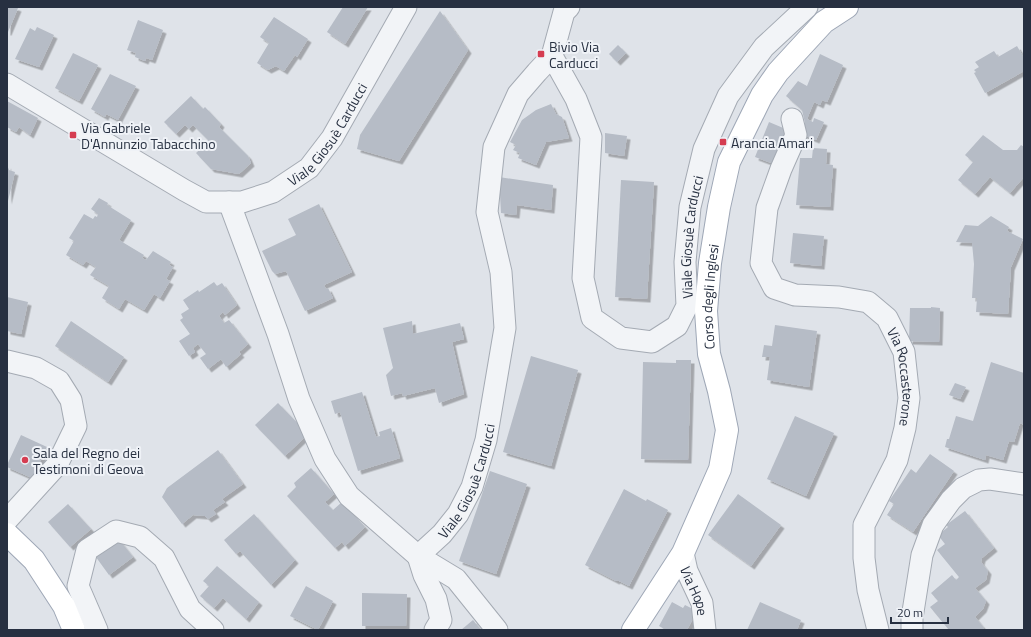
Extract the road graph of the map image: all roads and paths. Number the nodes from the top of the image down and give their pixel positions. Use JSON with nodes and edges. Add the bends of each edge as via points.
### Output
{"nodes":[{"id":1,"x":406,"y":7,"type":"edge"},
{"id":2,"x":569,"y":7,"type":"edge"},
{"id":3,"x":807,"y":7,"type":"edge"},
{"id":4,"x":847,"y":7,"type":"edge"},
{"id":5,"x":552,"y":56,"type":"junction"},
{"id":6,"x":7,"y":84,"type":"edge"},
{"id":7,"x":792,"y":119,"type":"dead end"},
{"id":8,"x":228,"y":202,"type":"junction"},
{"id":9,"x":7,"y":361,"type":"edge"},
{"id":10,"x":1024,"y":484,"type":"edge"},
{"id":11,"x":7,"y":520,"type":"edge"},
{"id":12,"x":7,"y":534,"type":"edge"},
{"id":13,"x":683,"y":553,"type":"junction"},
{"id":14,"x":418,"y":556,"type":"junction"},
{"id":15,"x":74,"y":630,"type":"edge"},
{"id":16,"x":96,"y":630,"type":"edge"},
{"id":17,"x":213,"y":630,"type":"edge"},
{"id":18,"x":436,"y":630,"type":"edge"},
{"id":19,"x":497,"y":630,"type":"edge"},
{"id":20,"x":633,"y":630,"type":"edge"},
{"id":21,"x":705,"y":630,"type":"edge"},
{"id":22,"x":878,"y":630,"type":"edge"},
{"id":23,"x":912,"y":630,"type":"edge"}],
"edges":[{"from":1,"to":8,"type":"street","name":"Viale Giosuè Carducci","via":[[332,138],[309,168],[273,192],[242,202]]},
{"from":2,"to":5,"type":"street","name":"Viale Giosuè Carducci","via":[[564,12]]},
{"from":3,"to":5,"type":"street","name":"Viale Giosuè Carducci","via":[[764,47],[728,96],[704,149],[690,207],[685,262],[687,306],[677,326],[652,342],[622,338],[592,318],[584,278],[591,137],[576,100]]},
{"from":4,"to":13,"type":"main road","name":"Corso degli Inglesi","via":[[824,22],[778,72],[762,95],[729,162],[710,263],[706,311],[709,354],[727,430],[720,469]]},
{"from":5,"to":14,"type":"street","name":"Viale Giosuè Carducci","via":[[518,94],[494,147],[487,212],[501,272],[505,328],[486,440],[472,487],[458,514],[442,534]]},
{"from":6,"to":8,"type":"street","name":"Viale Giosuè Carducci","via":[[206,202]]},
{"from":7,"to":22,"type":"street","name":"Via Roccasterone","via":[[796,135],[767,208],[761,263],[774,288],[795,295],[839,297],[868,302],[887,318],[904,352],[909,398],[905,428],[897,460],[864,525],[864,558],[868,590]]},
{"from":8,"to":14,"type":"street","via":[[278,334],[299,399],[325,459],[349,496]]},
{"from":9,"to":11,"type":"street","via":[[36,368],[59,381],[71,400],[76,426],[56,465]]},
{"from":10,"to":23,"type":"street","via":[[979,480],[963,488],[952,500],[933,525],[922,555]]},
{"from":12,"to":15,"type":"main road","via":[[34,560],[64,606]]},
{"from":13,"to":20,"type":"main road","name":"Corso degli Inglesi"},
{"from":13,"to":21,"type":"street","name":"Via Hope","via":[[687,571],[702,603]]},
{"from":14,"to":18,"type":"street","via":[[440,613],[441,620]]},
{"from":14,"to":19,"type":"street","via":[[456,579]]},
{"from":16,"to":17,"type":"street","via":[[78,586],[87,550],[116,531],[140,538],[164,558],[190,609]]}]}
